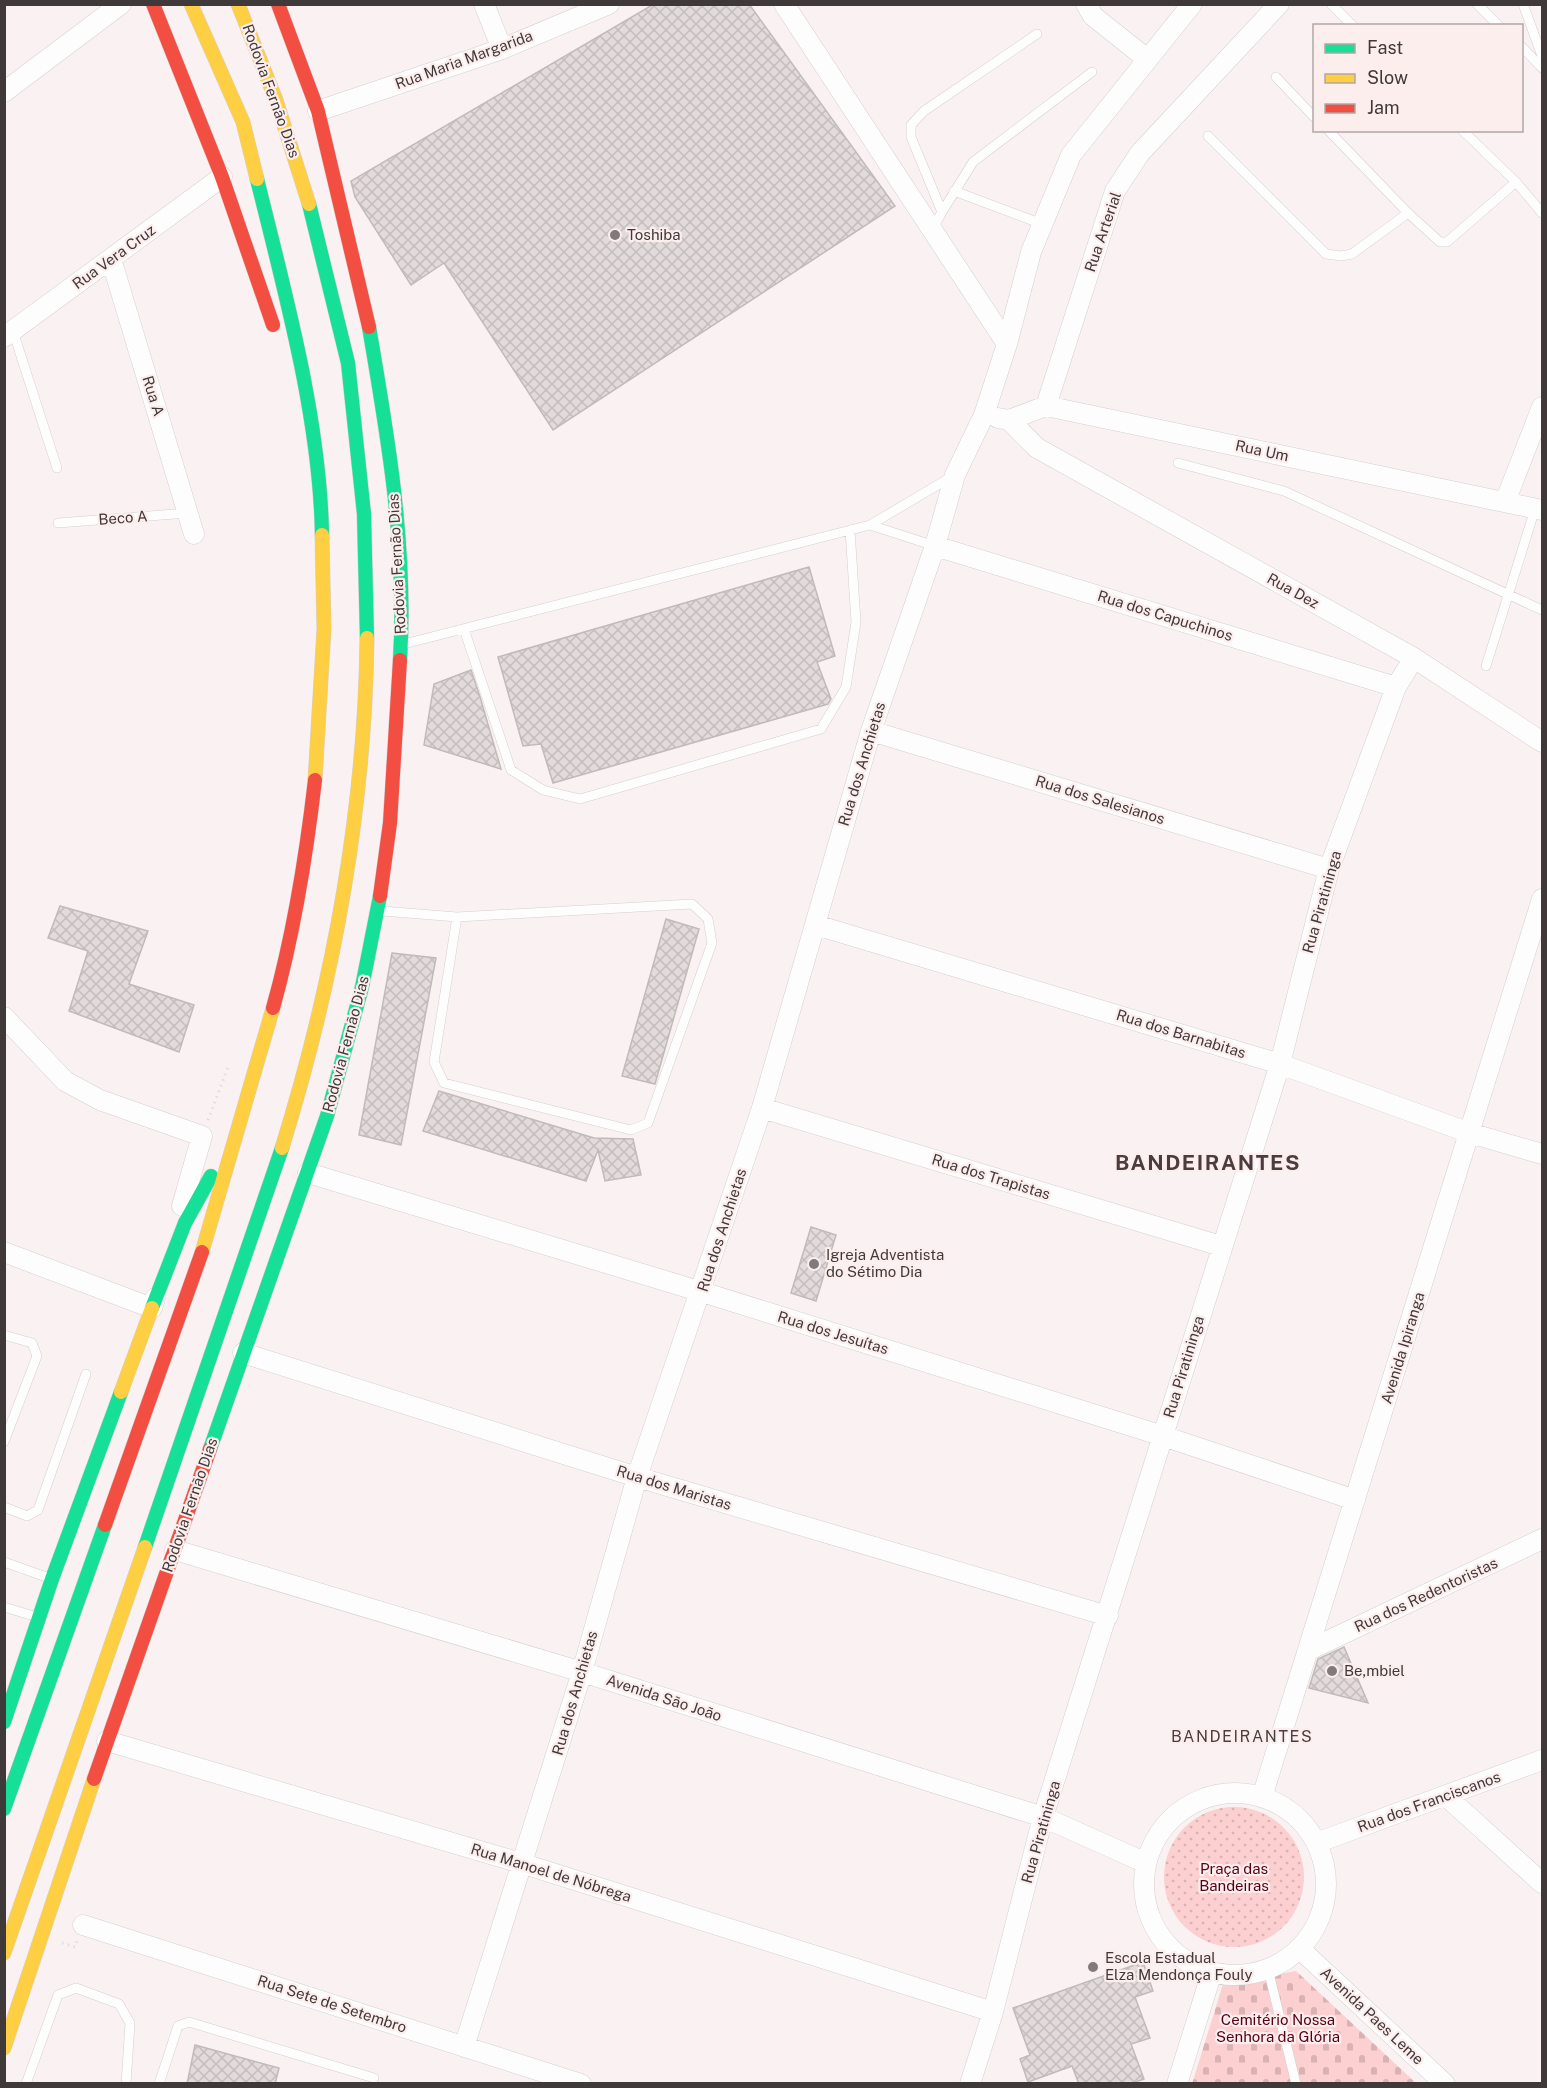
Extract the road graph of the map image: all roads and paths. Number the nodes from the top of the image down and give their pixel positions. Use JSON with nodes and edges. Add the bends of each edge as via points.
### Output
{"nodes":[{"id":1,"x":121,"y":4,"type":"edge"},
{"id":2,"x":153,"y":4,"type":"edge"},
{"id":3,"x":191,"y":4,"type":"edge"},
{"id":4,"x":238,"y":4,"type":"edge"},
{"id":5,"x":278,"y":4,"type":"edge"},
{"id":6,"x":484,"y":4,"type":"edge"},
{"id":7,"x":609,"y":4,"type":"edge"},
{"id":8,"x":784,"y":4,"type":"edge"},
{"id":9,"x":1086,"y":4,"type":"edge"},
{"id":10,"x":1192,"y":4,"type":"edge"},
{"id":11,"x":1279,"y":4,"type":"edge"},
{"id":12,"x":1331,"y":4,"type":"edge"},
{"id":13,"x":1477,"y":4,"type":"edge"},
{"id":14,"x":1523,"y":4,"type":"edge"},
{"id":15,"x":1351,"y":24,"type":"edge"},
{"id":16,"x":1497,"y":24,"type":"edge"},
{"id":17,"x":1037,"y":34,"type":"dead end"},
{"id":18,"x":502,"y":49,"type":"junction"},
{"id":19,"x":1523,"y":49,"type":"edge"},
{"id":20,"x":1542,"y":56,"type":"edge"},
{"id":21,"x":1147,"y":59,"type":"junction"},
{"id":22,"x":1542,"y":68,"type":"edge"},
{"id":23,"x":1092,"y":72,"type":"dead end"},
{"id":24,"x":1276,"y":77,"type":"dead end"},
{"id":25,"x":4,"y":92,"type":"edge"},
{"id":26,"x":318,"y":111,"type":"junction"},
{"id":27,"x":1313,"y":116,"type":"edge"},
{"id":28,"x":1330,"y":132,"type":"edge"},
{"id":29,"x":1464,"y":132,"type":"edge"},
{"id":30,"x":1208,"y":136,"type":"dead end"},
{"id":31,"x":222,"y":177,"type":"junction"},
{"id":32,"x":1516,"y":182,"type":"junction"},
{"id":33,"x":954,"y":191,"type":"junction"},
{"id":34,"x":942,"y":212,"type":"junction"},
{"id":35,"x":1408,"y":213,"type":"junction"},
{"id":36,"x":1542,"y":213,"type":"edge"},
{"id":37,"x":1042,"y":225,"type":"junction"},
{"id":38,"x":932,"y":230,"type":"junction"},
{"id":39,"x":111,"y":259,"type":"junction"},
{"id":40,"x":9,"y":334,"type":"edge"},
{"id":41,"x":278,"y":338,"type":"dead end"},
{"id":42,"x":1007,"y":344,"type":"junction"},
{"id":43,"x":285,"y":360,"type":"dead end"},
{"id":44,"x":1046,"y":406,"type":"junction"},
{"id":45,"x":1542,"y":407,"type":"edge"},
{"id":46,"x":984,"y":415,"type":"junction"},
{"id":47,"x":1009,"y":420,"type":"junction"},
{"id":48,"x":316,"y":449,"type":"junction"},
{"id":49,"x":1178,"y":463,"type":"dead end"},
{"id":50,"x":57,"y":468,"type":"dead end"},
{"id":51,"x":955,"y":475,"type":"junction"},
{"id":52,"x":1505,"y":502,"type":"junction"},
{"id":53,"x":1539,"y":509,"type":"edge"},
{"id":54,"x":188,"y":513,"type":"junction"},
{"id":55,"x":58,"y":523,"type":"dead end"},
{"id":56,"x":870,"y":525,"type":"junction"},
{"id":57,"x":850,"y":530,"type":"junction"},
{"id":58,"x":194,"y":534,"type":"dead end"},
{"id":59,"x":935,"y":546,"type":"junction"},
{"id":60,"x":1508,"y":595,"type":"junction"},
{"id":61,"x":1542,"y":610,"type":"edge"},
{"id":62,"x":464,"y":629,"type":"junction"},
{"id":63,"x":401,"y":645,"type":"junction"},
{"id":64,"x":1414,"y":658,"type":"junction"},
{"id":65,"x":1486,"y":666,"type":"dead end"},
{"id":66,"x":1396,"y":687,"type":"junction"},
{"id":67,"x":871,"y":731,"type":"junction"},
{"id":68,"x":1542,"y":742,"type":"edge"},
{"id":69,"x":1329,"y":869,"type":"junction"},
{"id":70,"x":1542,"y":899,"type":"edge"},
{"id":71,"x":378,"y":910,"type":"junction"},
{"id":72,"x":457,"y":916,"type":"junction"},
{"id":73,"x":816,"y":925,"type":"junction"},
{"id":74,"x":4,"y":1017,"type":"edge"},
{"id":75,"x":231,"y":1059,"type":"dead end"},
{"id":76,"x":1280,"y":1064,"type":"junction"},
{"id":77,"x":762,"y":1107,"type":"junction"},
{"id":78,"x":235,"y":1132,"type":"junction"},
{"id":79,"x":1470,"y":1133,"type":"junction"},
{"id":80,"x":202,"y":1136,"type":"junction"},
{"id":81,"x":1542,"y":1154,"type":"edge"},
{"id":82,"x":308,"y":1173,"type":"junction"},
{"id":83,"x":1221,"y":1246,"type":"junction"},
{"id":84,"x":4,"y":1252,"type":"edge"},
{"id":85,"x":702,"y":1292,"type":"junction"},
{"id":86,"x":152,"y":1308,"type":"junction"},
{"id":87,"x":4,"y":1335,"type":"edge"},
{"id":88,"x":243,"y":1353,"type":"junction"},
{"id":89,"x":86,"y":1374,"type":"dead end"},
{"id":90,"x":1163,"y":1436,"type":"junction"},
{"id":91,"x":4,"y":1442,"type":"edge"},
{"id":92,"x":637,"y":1477,"type":"junction"},
{"id":93,"x":1355,"y":1500,"type":"junction"},
{"id":94,"x":4,"y":1507,"type":"edge"},
{"id":95,"x":1542,"y":1539,"type":"edge"},
{"id":96,"x":175,"y":1550,"type":"junction"},
{"id":97,"x":4,"y":1562,"type":"edge"},
{"id":98,"x":52,"y":1579,"type":"junction"},
{"id":99,"x":4,"y":1607,"type":"edge"},
{"id":100,"x":1108,"y":1616,"type":"junction"},
{"id":101,"x":39,"y":1618,"type":"junction"},
{"id":102,"x":1309,"y":1650,"type":"junction"},
{"id":103,"x":582,"y":1672,"type":"junction"},
{"id":104,"x":4,"y":1722,"type":"edge"},
{"id":105,"x":107,"y":1741,"type":"junction"},
{"id":106,"x":1542,"y":1760,"type":"edge"},
{"id":107,"x":1446,"y":1796,"type":"junction"},
{"id":108,"x":1262,"y":1797,"type":"junction"},
{"id":109,"x":4,"y":1809,"type":"edge"},
{"id":110,"x":1043,"y":1817,"type":"junction"},
{"id":111,"x":1316,"y":1843,"type":"junction"},
{"id":112,"x":1146,"y":1863,"type":"junction"},
{"id":113,"x":524,"y":1864,"type":"junction"},
{"id":114,"x":1542,"y":1883,"type":"edge"},
{"id":115,"x":83,"y":1925,"type":"joint"},
{"id":116,"x":42,"y":1936,"type":"junction"},
{"id":117,"x":1299,"y":1948,"type":"junction"},
{"id":118,"x":4,"y":1953,"type":"edge"},
{"id":119,"x":1268,"y":1969,"type":"junction"},
{"id":120,"x":1212,"y":1972,"type":"junction"},
{"id":121,"x":993,"y":2012,"type":"junction"},
{"id":122,"x":464,"y":2047,"type":"junction"},
{"id":123,"x":4,"y":2048,"type":"edge"},
{"id":124,"x":374,"y":2078,"type":"dead end"},
{"id":125,"x":26,"y":2084,"type":"edge"},
{"id":126,"x":126,"y":2084,"type":"edge"},
{"id":127,"x":159,"y":2084,"type":"edge"},
{"id":128,"x":581,"y":2084,"type":"edge"},
{"id":129,"x":970,"y":2084,"type":"edge"},
{"id":130,"x":1177,"y":2084,"type":"edge"},
{"id":131,"x":1296,"y":2084,"type":"edge"},
{"id":132,"x":1445,"y":2084,"type":"edge"}],
"edges":[{"from":1,"to":25,"type":"street"},
{"from":2,"to":31,"type":"main road"},
{"from":3,"to":48,"type":"main road","via":[[243,122],[283,284]]},
{"from":4,"to":118,"type":"main road","name":"Rodovia Fernão Dias","via":[[307,192],[347,358],[364,523],[367,630],[362,752],[349,863],[313,1040],[251,1244]]},
{"from":5,"to":26,"type":"main road","name":"Rodovia Fernão Dias"},
{"from":6,"to":18,"type":"street"},
{"from":7,"to":18,"type":"street","name":"Rua Maria Margarida"},
{"from":8,"to":38,"type":"street"},
{"from":9,"to":21,"type":"street","via":[[1093,15]]},
{"from":10,"to":21,"type":"street"},
{"from":11,"to":44,"type":"street","name":"Rua Arterial","via":[[1140,153],[1115,191]]},
{"from":12,"to":15,"type":"lane"},
{"from":13,"to":16,"type":"lane"},
{"from":14,"to":20,"type":"lane"},
{"from":17,"to":34,"type":"lane","via":[[924,111],[911,124],[911,137]]},
{"from":18,"to":26,"type":"street","name":"Rua Maria Margarida"},
{"from":19,"to":22,"type":"lane"},
{"from":21,"to":37,"type":"street","via":[[1071,154]]},
{"from":23,"to":33,"type":"lane","via":[[973,162]]},
{"from":24,"to":27,"type":"lane"},
{"from":26,"to":63,"type":"main road","name":"Rodovia Fernão Dias","via":[[367,315],[390,450],[400,561]]},
{"from":28,"to":35,"type":"lane"},
{"from":29,"to":32,"type":"lane"},
{"from":30,"to":35,"type":"lane","via":[[1326,254],[1352,254]]},
{"from":31,"to":39,"type":"street","name":"Rua Vera Cruz"},
{"from":31,"to":41,"type":"main road"},
{"from":32,"to":35,"type":"lane","via":[[1447,242],[1440,242]]},
{"from":32,"to":36,"type":"lane"},
{"from":33,"to":34,"type":"lane"},
{"from":33,"to":37,"type":"lane"},
{"from":34,"to":38,"type":"lane"},
{"from":37,"to":42,"type":"street","via":[[1030,252]]},
{"from":38,"to":42,"type":"street"},
{"from":39,"to":40,"type":"street","name":"Rua Vera Cruz"},
{"from":39,"to":54,"type":"street","name":"Rua A"},
{"from":40,"to":50,"type":"lane"},
{"from":42,"to":46,"type":"street"},
{"from":43,"to":48,"type":"main road"},
{"from":44,"to":47,"type":"street"},
{"from":44,"to":52,"type":"street","name":"Rua Um"},
{"from":45,"to":52,"type":"street"},
{"from":46,"to":47,"type":"street"},
{"from":46,"to":51,"type":"street","name":"Rua dos Anchietas"},
{"from":47,"to":64,"type":"street","name":"Rua Dez","via":[[1037,448]]},
{"from":48,"to":78,"type":"main road","via":[[324,629],[319,750],[289,951]]},
{"from":49,"to":60,"type":"lane","via":[[1284,491]]},
{"from":51,"to":56,"type":"lane"},
{"from":51,"to":59,"type":"street","name":"Rua dos Anchietas"},
{"from":52,"to":53,"type":"street","name":"Rua Um"},
{"from":53,"to":60,"type":"lane"},
{"from":54,"to":55,"type":"lane","name":"Beco A"},
{"from":54,"to":58,"type":"street","name":"Rua A"},
{"from":56,"to":57,"type":"lane"},
{"from":56,"to":59,"type":"lane"},
{"from":57,"to":62,"type":"lane"},
{"from":57,"to":62,"type":"lane","via":[[856,622],[846,687],[821,729],[580,799],[543,790],[511,770]]},
{"from":59,"to":66,"type":"street","name":"Rua dos Capuchinos"},
{"from":59,"to":67,"type":"street","name":"Rua dos Anchietas"},
{"from":60,"to":61,"type":"lane"},
{"from":60,"to":65,"type":"lane"},
{"from":62,"to":63,"type":"lane"},
{"from":63,"to":71,"type":"main road","name":"Rodovia Fernão Dias","via":[[390,823]]},
{"from":64,"to":66,"type":"street","name":"Rua Piratininga"},
{"from":64,"to":68,"type":"street","name":"Rua Dez"},
{"from":66,"to":69,"type":"street","name":"Rua Piratininga"},
{"from":67,"to":69,"type":"street","name":"Rua dos Salesianos"},
{"from":67,"to":73,"type":"street","name":"Rua dos Anchietas"},
{"from":69,"to":76,"type":"street","name":"Rua Piratininga"},
{"from":70,"to":79,"type":"street","name":"Avenida Ipiranga"},
{"from":71,"to":72,"type":"lane"},
{"from":71,"to":82,"type":"main road","name":"Rodovia Fernão Dias","via":[[362,987]]},
{"from":72,"to":72,"type":"lane","via":[[692,904],[708,919],[712,943],[648,1124],[631,1130],[444,1083],[434,1062]]},
{"from":73,"to":76,"type":"street","name":"Rua dos Barnabitas"},
{"from":73,"to":77,"type":"street","name":"Rua dos Anchietas"},
{"from":74,"to":80,"type":"street","via":[[65,1081],[100,1100]]},
{"from":75,"to":80,"type":"path"},
{"from":76,"to":79,"type":"street","name":"Rua dos Barnabitas"},
{"from":76,"to":83,"type":"street","name":"Rua Piratininga"},
{"from":77,"to":83,"type":"street","name":"Rua dos Trapistas"},
{"from":77,"to":85,"type":"street","name":"Rua dos Anchietas"},
{"from":78,"to":86,"type":"main road","via":[[185,1223]]},
{"from":78,"to":109,"type":"main road","via":[[210,1229]]},
{"from":79,"to":81,"type":"street","name":"Rua dos Barnabitas"},
{"from":79,"to":93,"type":"street","name":"Avenida Ipiranga"},
{"from":80,"to":86,"type":"street"},
{"from":82,"to":85,"type":"street","name":"Rua dos Jesuítas"},
{"from":82,"to":88,"type":"main road","name":"Rodovia Fernão Dias"},
{"from":83,"to":90,"type":"street","name":"Rua Piratininga"},
{"from":84,"to":86,"type":"street"},
{"from":85,"to":90,"type":"street","name":"Rua dos Jesuítas"},
{"from":85,"to":92,"type":"street","name":"Rua dos Anchietas"},
{"from":86,"to":98,"type":"main road"},
{"from":87,"to":91,"type":"lane","via":[[32,1343],[37,1356]]},
{"from":88,"to":92,"type":"street","name":"Rua dos Maristas"},
{"from":88,"to":96,"type":"main road","name":"Rodovia Fernão Dias"},
{"from":89,"to":94,"type":"lane","via":[[38,1510],[27,1516]]},
{"from":90,"to":93,"type":"street","name":"Rua dos Jesuítas"},
{"from":90,"to":100,"type":"street","name":"Rua Piratininga"},
{"from":92,"to":100,"type":"street","name":"Rua dos Maristas"},
{"from":92,"to":103,"type":"street","name":"Rua dos Anchietas"},
{"from":93,"to":102,"type":"street","name":"Avenida Ipiranga"},
{"from":95,"to":102,"type":"street","name":"Rua dos Redentoristas"},
{"from":96,"to":103,"type":"street","name":"Avenida São João"},
{"from":96,"to":105,"type":"main road","name":"Rodovia Fernão Dias"},
{"from":97,"to":98,"type":"lane"},
{"from":98,"to":101,"type":"main road"},
{"from":99,"to":101,"type":"lane"},
{"from":100,"to":110,"type":"street","name":"Rua Piratininga"},
{"from":101,"to":104,"type":"main road"},
{"from":102,"to":108,"type":"street","name":"Avenida Ipiranga"},
{"from":103,"to":110,"type":"street","name":"Avenida São João"},
{"from":103,"to":113,"type":"street","name":"Rua dos Anchietas"},
{"from":105,"to":113,"type":"street","name":"Rua Manoel de Nóbrega"},
{"from":105,"to":116,"type":"main road","name":"Rodovia Fernão Dias"},
{"from":106,"to":107,"type":"street","name":"Rua dos Franciscanos"},
{"from":107,"to":111,"type":"street","name":"Rua dos Franciscanos"},
{"from":107,"to":114,"type":"street"},
{"from":108,"to":111,"type":"street","via":[[1294,1815]]},
{"from":108,"to":112,"type":"street","via":[[1220,1794],[1181,1810],[1165,1825]]},
{"from":110,"to":112,"type":"street","name":"Avenida São João"},
{"from":110,"to":121,"type":"street","name":"Rua Piratininga"},
{"from":111,"to":117,"type":"street","via":[[1326,1887],[1322,1910]]},
{"from":112,"to":120,"type":"street","via":[[1146,1898],[1157,1931],[1190,1963]]},
{"from":113,"to":121,"type":"street","name":"Rua Manoel de Nóbrega"},
{"from":113,"to":122,"type":"street","name":"Rua dos Anchietas"},
{"from":115,"to":116,"type":"path","via":[[75,1947]]},
{"from":115,"to":122,"type":"street","name":"Rua Sete de Setembro"},
{"from":116,"to":123,"type":"main road","name":"Rodovia Fernão Dias"},
{"from":117,"to":119,"type":"street"},
{"from":117,"to":132,"type":"street","name":"Avenida Paes Leme"},
{"from":119,"to":120,"type":"street","via":[[1231,1975]]},
{"from":119,"to":131,"type":"lane"},
{"from":120,"to":130,"type":"street"},
{"from":121,"to":129,"type":"street","name":"Rua Piratininga"},
{"from":122,"to":128,"type":"street","name":"Rua Sete de Setembro"},
{"from":124,"to":127,"type":"lane","via":[[189,2022],[178,2026]]},
{"from":125,"to":126,"type":"lane","via":[[58,1995],[76,1988],[119,2004],[130,2023]]}]}
